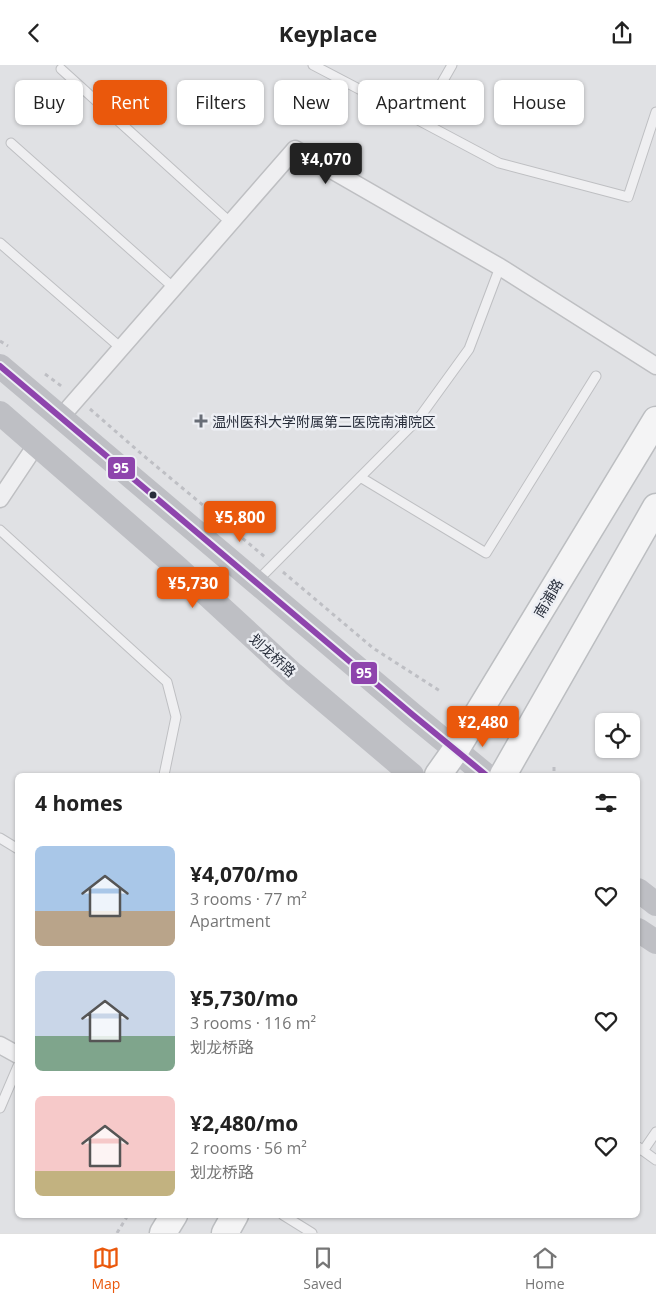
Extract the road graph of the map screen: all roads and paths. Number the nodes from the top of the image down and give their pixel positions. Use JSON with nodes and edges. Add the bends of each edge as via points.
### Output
{"nodes":[{"id":1,"x":313,"y":65,"type":"edge"},
{"id":2,"x":452,"y":65,"type":"edge"},
{"id":3,"x":61,"y":69,"type":"dead end"},
{"id":4,"x":443,"y":80,"type":"edge"},
{"id":5,"x":358,"y":89,"type":"edge"},
{"id":6,"x":656,"y":112,"type":"edge"},
{"id":7,"x":428,"y":125,"type":"edge"},
{"id":8,"x":11,"y":143,"type":"dead end"},
{"id":9,"x":231,"y":223,"type":"junction"},
{"id":10,"x":0,"y":243,"type":"edge"},
{"id":11,"x":500,"y":267,"type":"junction"},
{"id":12,"x":174,"y":288,"type":"junction"},
{"id":13,"x":0,"y":341,"type":"edge"},
{"id":14,"x":121,"y":348,"type":"junction"},
{"id":15,"x":7,"y":359,"type":"edge"},
{"id":16,"x":656,"y":366,"type":"edge"},
{"id":17,"x":43,"y":373,"type":"dead end"},
{"id":18,"x":596,"y":376,"type":"dead end"},
{"id":19,"x":77,"y":399,"type":"junction"},
{"id":20,"x":0,"y":413,"type":"edge"},
{"id":21,"x":61,"y":417,"type":"junction"},
{"id":22,"x":656,"y":421,"type":"edge"},
{"id":23,"x":36,"y":445,"type":"junction"},
{"id":24,"x":360,"y":477,"type":"junction"},
{"id":25,"x":0,"y":499,"type":"edge"},
{"id":26,"x":656,"y":507,"type":"edge"},
{"id":27,"x":0,"y":530,"type":"edge"},
{"id":28,"x":274,"y":564,"type":"junction"},
{"id":29,"x":256,"y":582,"type":"junction"},
{"id":30,"x":440,"y":691,"type":"dead end"},
{"id":31,"x":455,"y":751,"type":"junction"},
{"id":32,"x":554,"y":767,"type":"dead end"},
{"id":33,"x":164,"y":773,"type":"edge"},
{"id":34,"x":410,"y":773,"type":"edge"},
{"id":35,"x":439,"y":773,"type":"edge"},
{"id":36,"x":483,"y":773,"type":"edge"},
{"id":37,"x":504,"y":773,"type":"edge"},
{"id":38,"x":554,"y":773,"type":"edge"},
{"id":39,"x":0,"y":838,"type":"edge"},
{"id":40,"x":15,"y":847,"type":"edge"},
{"id":41,"x":640,"y":892,"type":"edge"},
{"id":42,"x":656,"y":904,"type":"edge"},
{"id":43,"x":640,"y":931,"type":"edge"},
{"id":44,"x":656,"y":943,"type":"edge"},
{"id":45,"x":0,"y":1045,"type":"edge"},
{"id":46,"x":15,"y":1053,"type":"edge"},
{"id":47,"x":15,"y":1073,"type":"edge"},
{"id":48,"x":0,"y":1108,"type":"edge"},
{"id":49,"x":656,"y":1132,"type":"edge"},
{"id":50,"x":640,"y":1149,"type":"edge"},
{"id":51,"x":656,"y":1159,"type":"edge"},
{"id":52,"x":126,"y":1218,"type":"edge"},
{"id":53,"x":172,"y":1218,"type":"edge"},
{"id":54,"x":233,"y":1218,"type":"edge"},
{"id":55,"x":288,"y":1218,"type":"edge"},
{"id":56,"x":117,"y":1233,"type":"edge"},
{"id":57,"x":163,"y":1233,"type":"edge"},
{"id":58,"x":225,"y":1233,"type":"edge"},
{"id":59,"x":312,"y":1233,"type":"edge"}],
"edges":[{"from":1,"to":5,"type":"lane"},
{"from":2,"to":4,"type":"lane"},
{"from":3,"to":9,"type":"lane"},
{"from":6,"to":7,"type":"lane","via":[[628,197],[499,163]]},
{"from":8,"to":12,"type":"lane"},
{"from":9,"to":11,"type":"street","via":[[295,149]]},
{"from":9,"to":12,"type":"street"},
{"from":10,"to":14,"type":"lane"},
{"from":11,"to":16,"type":"street"},
{"from":11,"to":24,"type":"lane","via":[[469,349],[419,418]]},
{"from":12,"to":14,"type":"street"},
{"from":13,"to":15,"type":"path"},
{"from":14,"to":19,"type":"street"},
{"from":15,"to":21,"type":"main road"},
{"from":17,"to":19,"type":"path"},
{"from":18,"to":24,"type":"lane","via":[[486,553]]},
{"from":19,"to":21,"type":"street"},
{"from":19,"to":28,"type":"path"},
{"from":20,"to":23,"type":"main road","name":"划龙桥路"},
{"from":21,"to":29,"type":"main road"},
{"from":22,"to":31,"type":"main road","name":"南浦路"},
{"from":23,"to":25,"type":"street"},
{"from":23,"to":34,"type":"main road","name":"划龙桥路","via":[[179,569],[293,674]]},
{"from":24,"to":28,"type":"lane"},
{"from":26,"to":37,"type":"main road"},
{"from":27,"to":33,"type":"lane","via":[[167,682],[176,717]]},
{"from":28,"to":29,"type":"lane"},
{"from":28,"to":30,"type":"path","via":[[373,648]]},
{"from":29,"to":31,"type":"main road"},
{"from":31,"to":35,"type":"main road","name":"南浦路"},
{"from":31,"to":36,"type":"main road"},
{"from":32,"to":38,"type":"path"},
{"from":39,"to":40,"type":"lane"},
{"from":41,"to":42,"type":"main road"},
{"from":43,"to":44,"type":"main road"},
{"from":45,"to":46,"type":"street"},
{"from":47,"to":48,"type":"lane"},
{"from":49,"to":50,"type":"lane"},
{"from":50,"to":51,"type":"lane"},
{"from":52,"to":56,"type":"path"},
{"from":53,"to":57,"type":"main road"},
{"from":54,"to":58,"type":"main road"},
{"from":55,"to":59,"type":"lane"}]}
